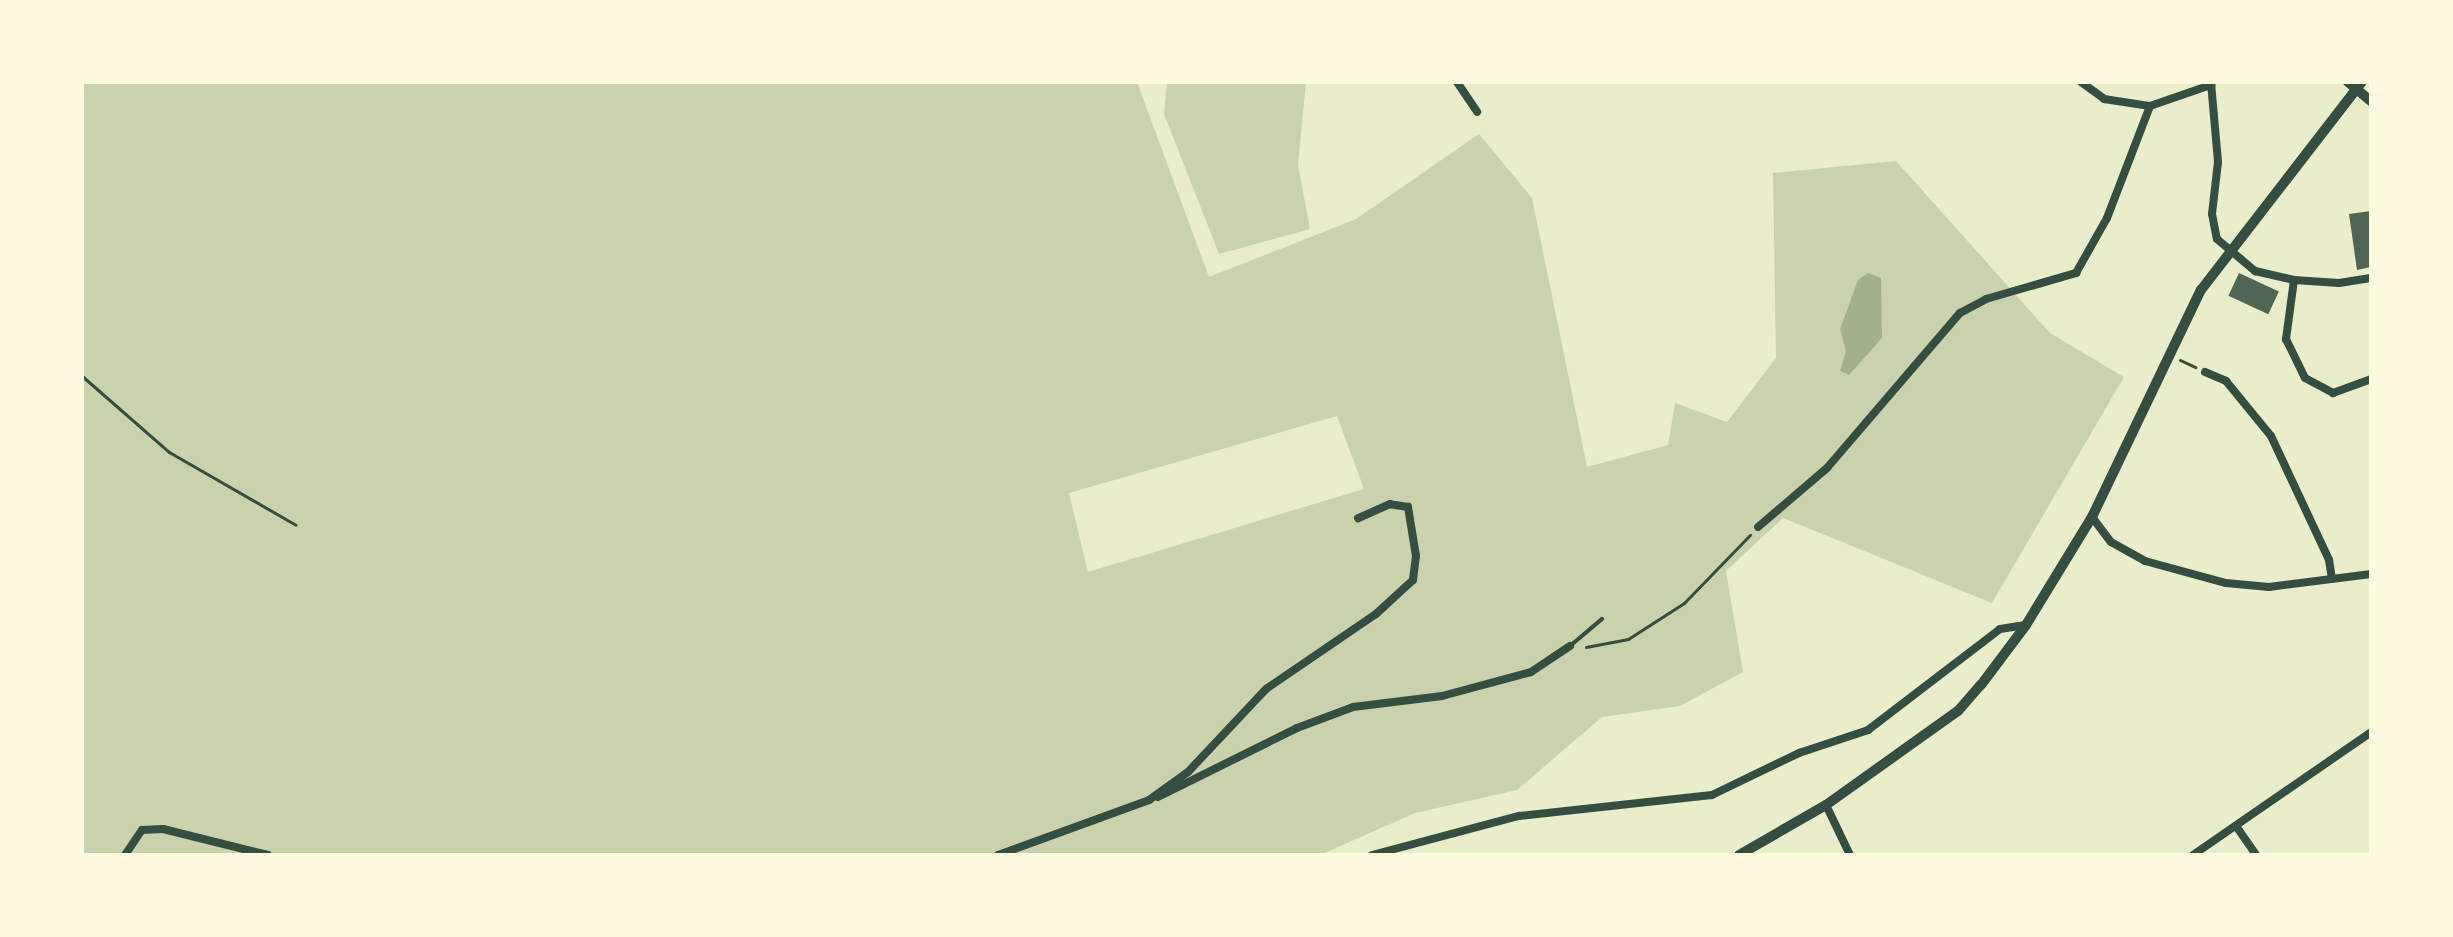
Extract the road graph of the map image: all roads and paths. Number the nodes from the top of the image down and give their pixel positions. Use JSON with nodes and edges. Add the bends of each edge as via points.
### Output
{"nodes":[{"id":1,"x":1457,"y":82,"type":"edge"},
{"id":2,"x":2081,"y":82,"type":"edge"},
{"id":3,"x":2211,"y":83,"type":"edge"},
{"id":4,"x":2354,"y":84,"type":"edge"},
{"id":5,"x":2371,"y":101,"type":"edge"},
{"id":6,"x":2150,"y":106,"type":"junction"},
{"id":7,"x":1477,"y":112,"type":"dead end"},
{"id":8,"x":2229,"y":251,"type":"junction"},
{"id":9,"x":2371,"y":278,"type":"edge"},
{"id":10,"x":2294,"y":280,"type":"junction"},
{"id":11,"x":2169,"y":355,"type":"junction"},
{"id":12,"x":2205,"y":372,"type":"joint"},
{"id":13,"x":82,"y":376,"type":"edge"},
{"id":14,"x":2371,"y":379,"type":"edge"},
{"id":15,"x":2092,"y":517,"type":"junction"},
{"id":16,"x":1358,"y":518,"type":"dead end"},
{"id":17,"x":296,"y":525,"type":"dead end"},
{"id":18,"x":1758,"y":527,"type":"joint"},
{"id":19,"x":2371,"y":574,"type":"edge"},
{"id":20,"x":2332,"y":579,"type":"junction"},
{"id":21,"x":1602,"y":619,"type":"dead end"},
{"id":22,"x":2026,"y":625,"type":"junction"},
{"id":23,"x":1570,"y":646,"type":"junction"},
{"id":24,"x":2371,"y":732,"type":"edge"},
{"id":25,"x":1149,"y":800,"type":"junction"},
{"id":26,"x":1826,"y":805,"type":"junction"},
{"id":27,"x":2236,"y":826,"type":"junction"},
{"id":28,"x":125,"y":855,"type":"edge"},
{"id":29,"x":268,"y":855,"type":"edge"},
{"id":30,"x":998,"y":855,"type":"edge"},
{"id":31,"x":1372,"y":855,"type":"edge"},
{"id":32,"x":1739,"y":855,"type":"edge"},
{"id":33,"x":1850,"y":855,"type":"edge"},
{"id":34,"x":2193,"y":855,"type":"edge"},
{"id":35,"x":2256,"y":855,"type":"edge"}],
"edges":[{"from":1,"to":7,"type":"street"},
{"from":2,"to":6,"type":"street","via":[[2104,99]]},
{"from":3,"to":6,"type":"street"},
{"from":3,"to":8,"type":"street","via":[[2218,162],[2212,214],[2217,239]]},
{"from":4,"to":5,"type":"street"},
{"from":4,"to":8,"type":"street"},
{"from":6,"to":18,"type":"street","via":[[2107,218],[2076,273],[1986,299],[1960,313],[1827,468]]},
{"from":8,"to":10,"type":"street","via":[[2255,271]]},
{"from":8,"to":11,"type":"street","via":[[2201,290]]},
{"from":9,"to":10,"type":"street","via":[[2339,283]]},
{"from":10,"to":14,"type":"street","via":[[2286,339],[2305,378],[2333,393]]},
{"from":11,"to":12,"type":"path"},
{"from":11,"to":15,"type":"street"},
{"from":12,"to":20,"type":"street","via":[[2226,381],[2271,436],[2329,560]]},
{"from":13,"to":17,"type":"path","via":[[169,452]]},
{"from":15,"to":20,"type":"street","via":[[2111,542],[2145,561],[2188,575],[2269,587]]},
{"from":15,"to":22,"type":"street"},
{"from":16,"to":25,"type":"street","via":[[1390,504],[1408,507],[1416,556],[1413,580],[1376,614],[1266,689],[1188,772]]},
{"from":18,"to":23,"type":"path","via":[[1684,603],[1628,639]]},
{"from":19,"to":20,"type":"street"},
{"from":21,"to":23,"type":"lane"},
{"from":22,"to":26,"type":"street","via":[[1958,711]]},
{"from":22,"to":31,"type":"street","via":[[2000,629],[1868,730],[1799,753],[1712,795],[1519,816]]},
{"from":23,"to":25,"type":"street","via":[[1531,672],[1442,696],[1353,707],[1297,728],[1177,791]]},
{"from":24,"to":27,"type":"street"},
{"from":25,"to":30,"type":"street"},
{"from":26,"to":32,"type":"street"},
{"from":26,"to":33,"type":"street"},
{"from":27,"to":34,"type":"street"},
{"from":27,"to":35,"type":"street"},
{"from":28,"to":29,"type":"street","via":[[142,830],[163,829]]}]}
